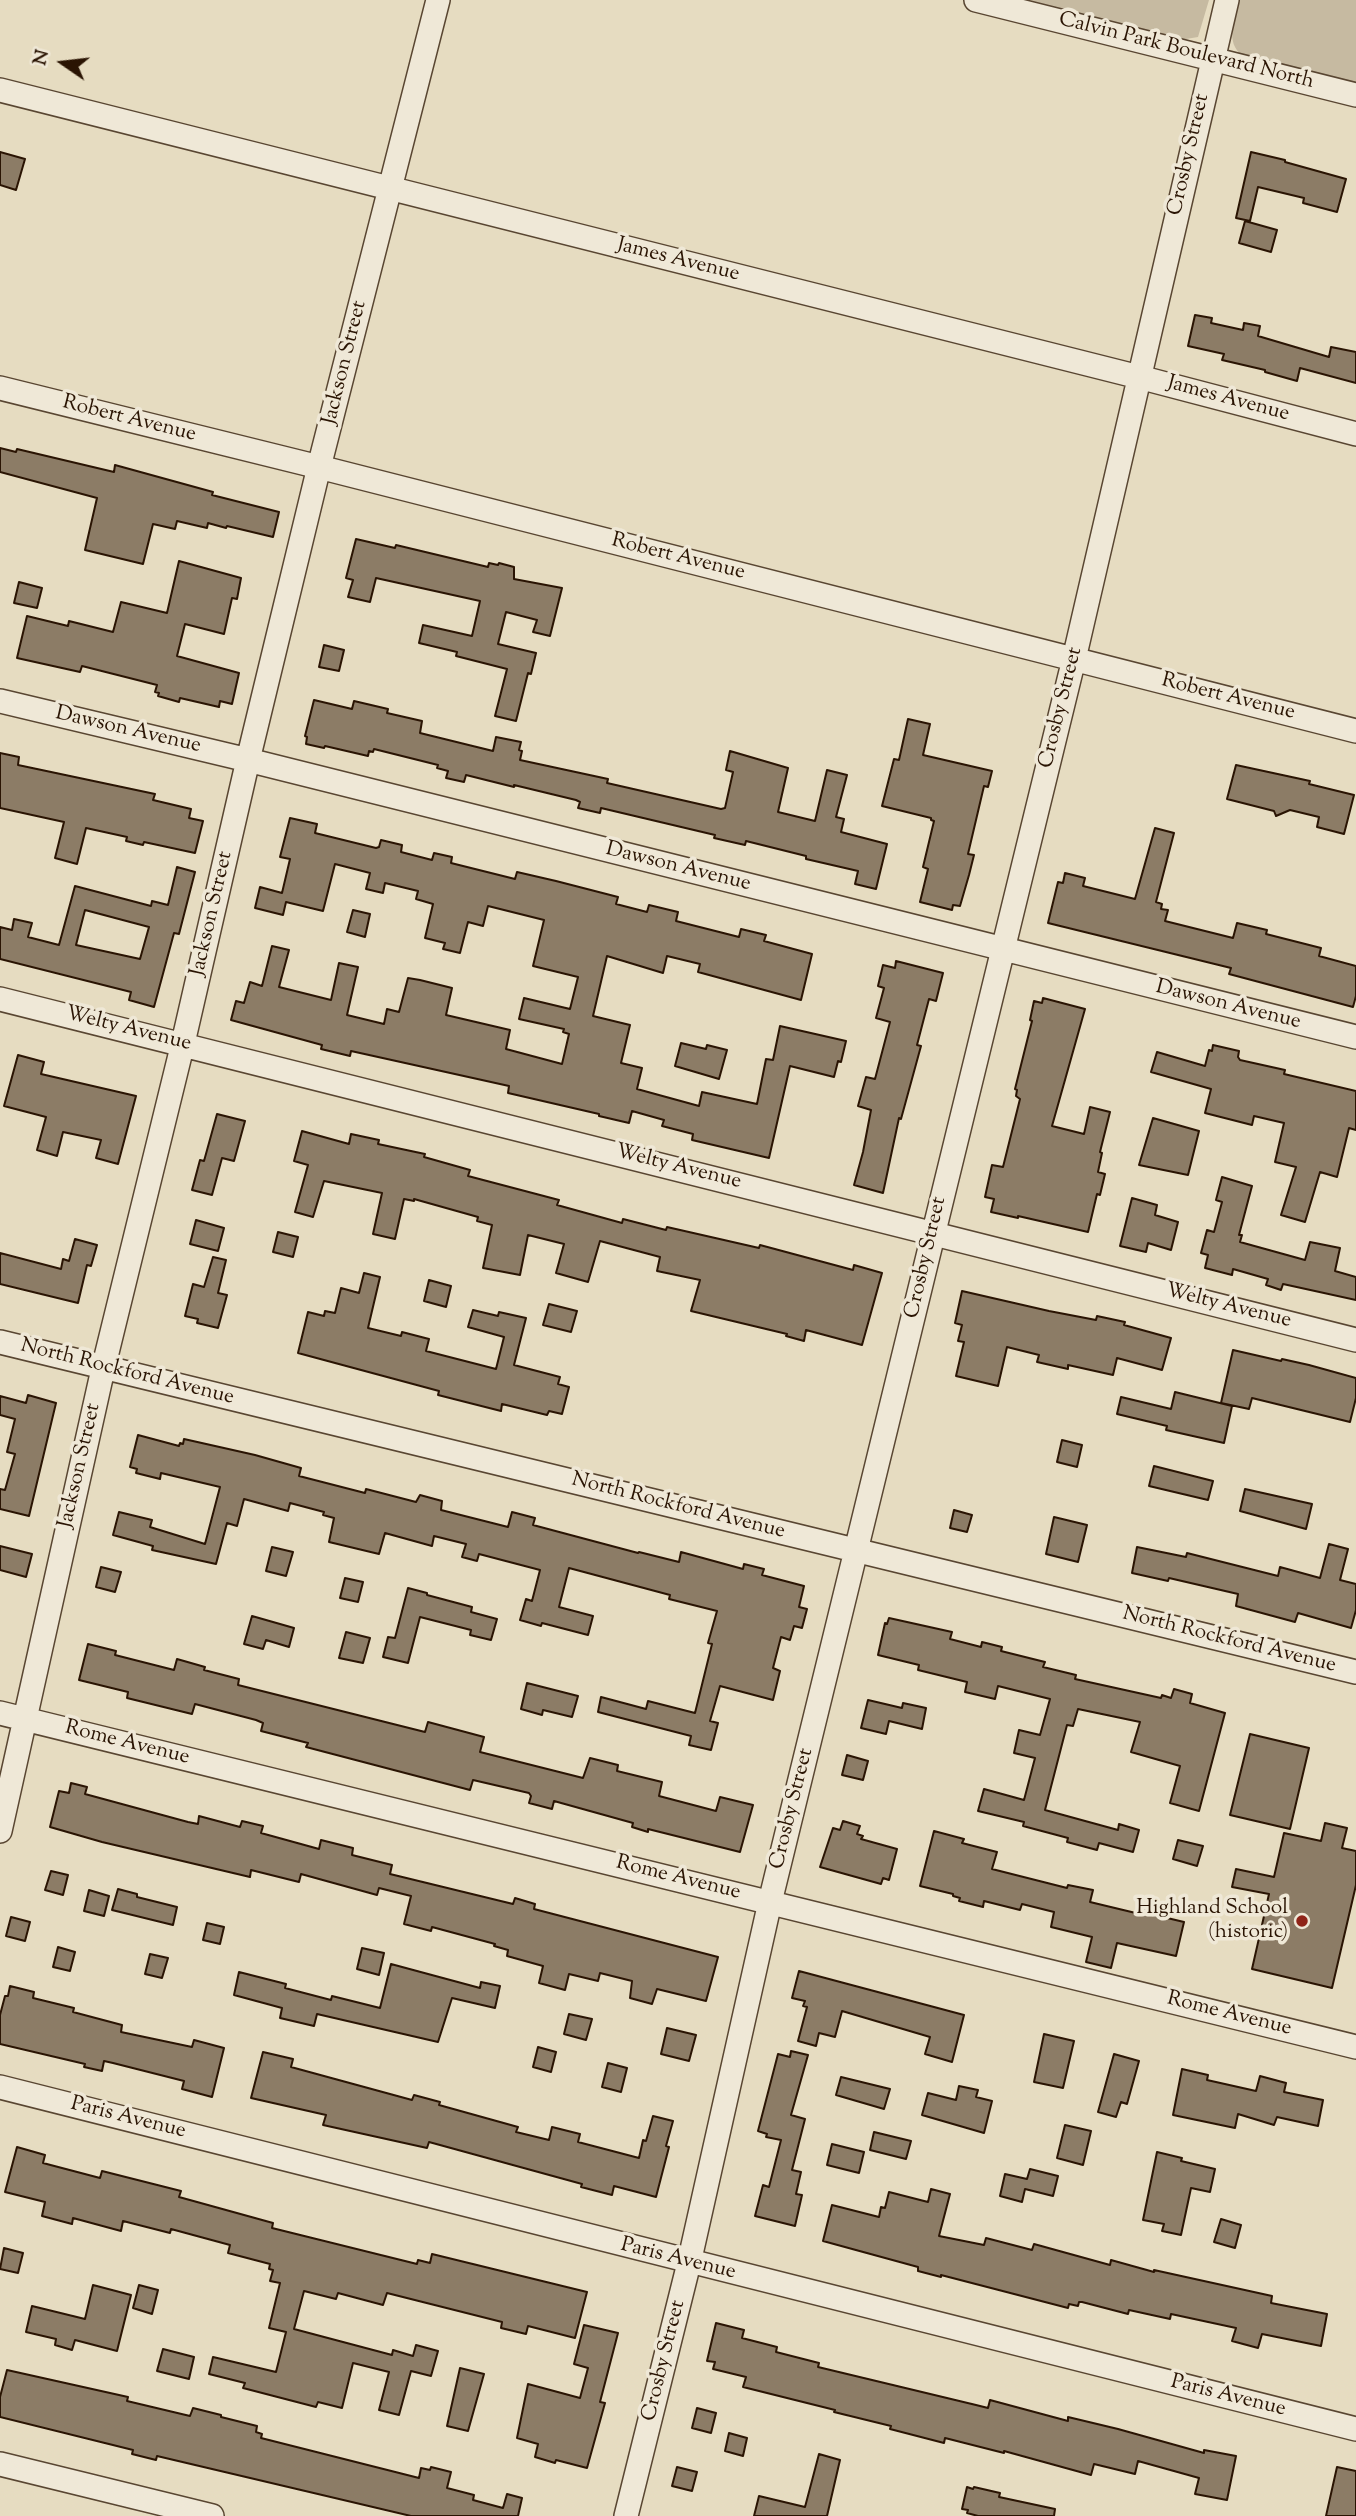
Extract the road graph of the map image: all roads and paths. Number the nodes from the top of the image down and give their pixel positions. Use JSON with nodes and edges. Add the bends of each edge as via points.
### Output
{"nodes":[{"id":1,"x":438,"y":0,"type":"edge"},
{"id":2,"x":976,"y":0,"type":"edge"},
{"id":3,"x":1227,"y":0,"type":"edge"},
{"id":4,"x":1212,"y":59,"type":"junction"},
{"id":5,"x":0,"y":90,"type":"edge"},
{"id":6,"x":1356,"y":95,"type":"edge"},
{"id":7,"x":390,"y":188,"type":"junction"},
{"id":8,"x":1139,"y":377,"type":"junction"},
{"id":9,"x":0,"y":388,"type":"edge"},
{"id":10,"x":1356,"y":434,"type":"edge"},
{"id":11,"x":319,"y":467,"type":"junction"},
{"id":12,"x":1074,"y":659,"type":"junction"},
{"id":13,"x":0,"y":701,"type":"edge"},
{"id":14,"x":1356,"y":731,"type":"edge"},
{"id":15,"x":248,"y":760,"type":"junction"},
{"id":16,"x":1003,"y":950,"type":"junction"},
{"id":17,"x":0,"y":999,"type":"edge"},
{"id":18,"x":1356,"y":1037,"type":"edge"},
{"id":19,"x":183,"y":1044,"type":"junction"},
{"id":20,"x":933,"y":1232,"type":"junction"},
{"id":21,"x":1356,"y":1340,"type":"edge"},
{"id":22,"x":0,"y":1342,"type":"edge"},
{"id":23,"x":103,"y":1368,"type":"junction"},
{"id":24,"x":858,"y":1550,"type":"junction"},
{"id":25,"x":1356,"y":1672,"type":"edge"},
{"id":26,"x":0,"y":1713,"type":"edge"},
{"id":27,"x":26,"y":1720,"type":"junction"},
{"id":28,"x":0,"y":1831,"type":"edge"},
{"id":29,"x":770,"y":1902,"type":"junction"},
{"id":30,"x":1356,"y":2047,"type":"edge"},
{"id":31,"x":0,"y":2087,"type":"edge"},
{"id":32,"x":689,"y":2263,"type":"junction"},
{"id":33,"x":1356,"y":2429,"type":"edge"},
{"id":34,"x":0,"y":2464,"type":"edge"},
{"id":35,"x":212,"y":2516,"type":"edge"},
{"id":36,"x":626,"y":2516,"type":"edge"}],
"edges":[{"from":1,"to":7,"type":"street","name":"Jackson Street"},
{"from":2,"to":4,"type":"street","name":"Calvin Park Boulevard North"},
{"from":3,"to":4,"type":"street","name":"Crosby Street"},
{"from":4,"to":6,"type":"street","name":"Calvin Park Boulevard North"},
{"from":4,"to":8,"type":"street","name":"Crosby Street"},
{"from":5,"to":7,"type":"street","name":"James Avenue"},
{"from":7,"to":8,"type":"street","name":"James Avenue"},
{"from":7,"to":11,"type":"street","name":"Jackson Street"},
{"from":8,"to":10,"type":"street","name":"James Avenue"},
{"from":8,"to":12,"type":"street","name":"Crosby Street"},
{"from":9,"to":11,"type":"street","name":"Robert Avenue"},
{"from":11,"to":12,"type":"street","name":"Robert Avenue"},
{"from":11,"to":15,"type":"street","name":"Jackson Street"},
{"from":12,"to":14,"type":"street","name":"Robert Avenue"},
{"from":12,"to":16,"type":"street","name":"Crosby Street"},
{"from":13,"to":15,"type":"street","name":"Dawson Avenue"},
{"from":15,"to":16,"type":"street","name":"Dawson Avenue"},
{"from":15,"to":19,"type":"street","name":"Jackson Street"},
{"from":16,"to":18,"type":"street","name":"Dawson Avenue"},
{"from":16,"to":20,"type":"street","name":"Crosby Street"},
{"from":17,"to":19,"type":"street","name":"Welty Avenue"},
{"from":19,"to":20,"type":"street","name":"Welty Avenue"},
{"from":19,"to":23,"type":"street","name":"Jackson Street"},
{"from":20,"to":21,"type":"street","name":"Welty Avenue"},
{"from":20,"to":24,"type":"street","name":"Crosby Street"},
{"from":22,"to":23,"type":"street","name":"North Rockford Avenue"},
{"from":23,"to":24,"type":"street","name":"North Rockford Avenue"},
{"from":23,"to":27,"type":"street","name":"Jackson Street"},
{"from":24,"to":25,"type":"street","name":"North Rockford Avenue"},
{"from":24,"to":29,"type":"street","name":"Crosby Street"},
{"from":26,"to":27,"type":"street","name":"Rome Avenue"},
{"from":27,"to":28,"type":"street","name":"Jackson Street"},
{"from":27,"to":29,"type":"street","name":"Rome Avenue"},
{"from":29,"to":30,"type":"street","name":"Rome Avenue"},
{"from":29,"to":32,"type":"street","name":"Crosby Street"},
{"from":31,"to":32,"type":"street","name":"Paris Avenue"},
{"from":32,"to":33,"type":"street","name":"Paris Avenue"},
{"from":32,"to":36,"type":"street","name":"Crosby Street"},
{"from":34,"to":35,"type":"street"}]}
